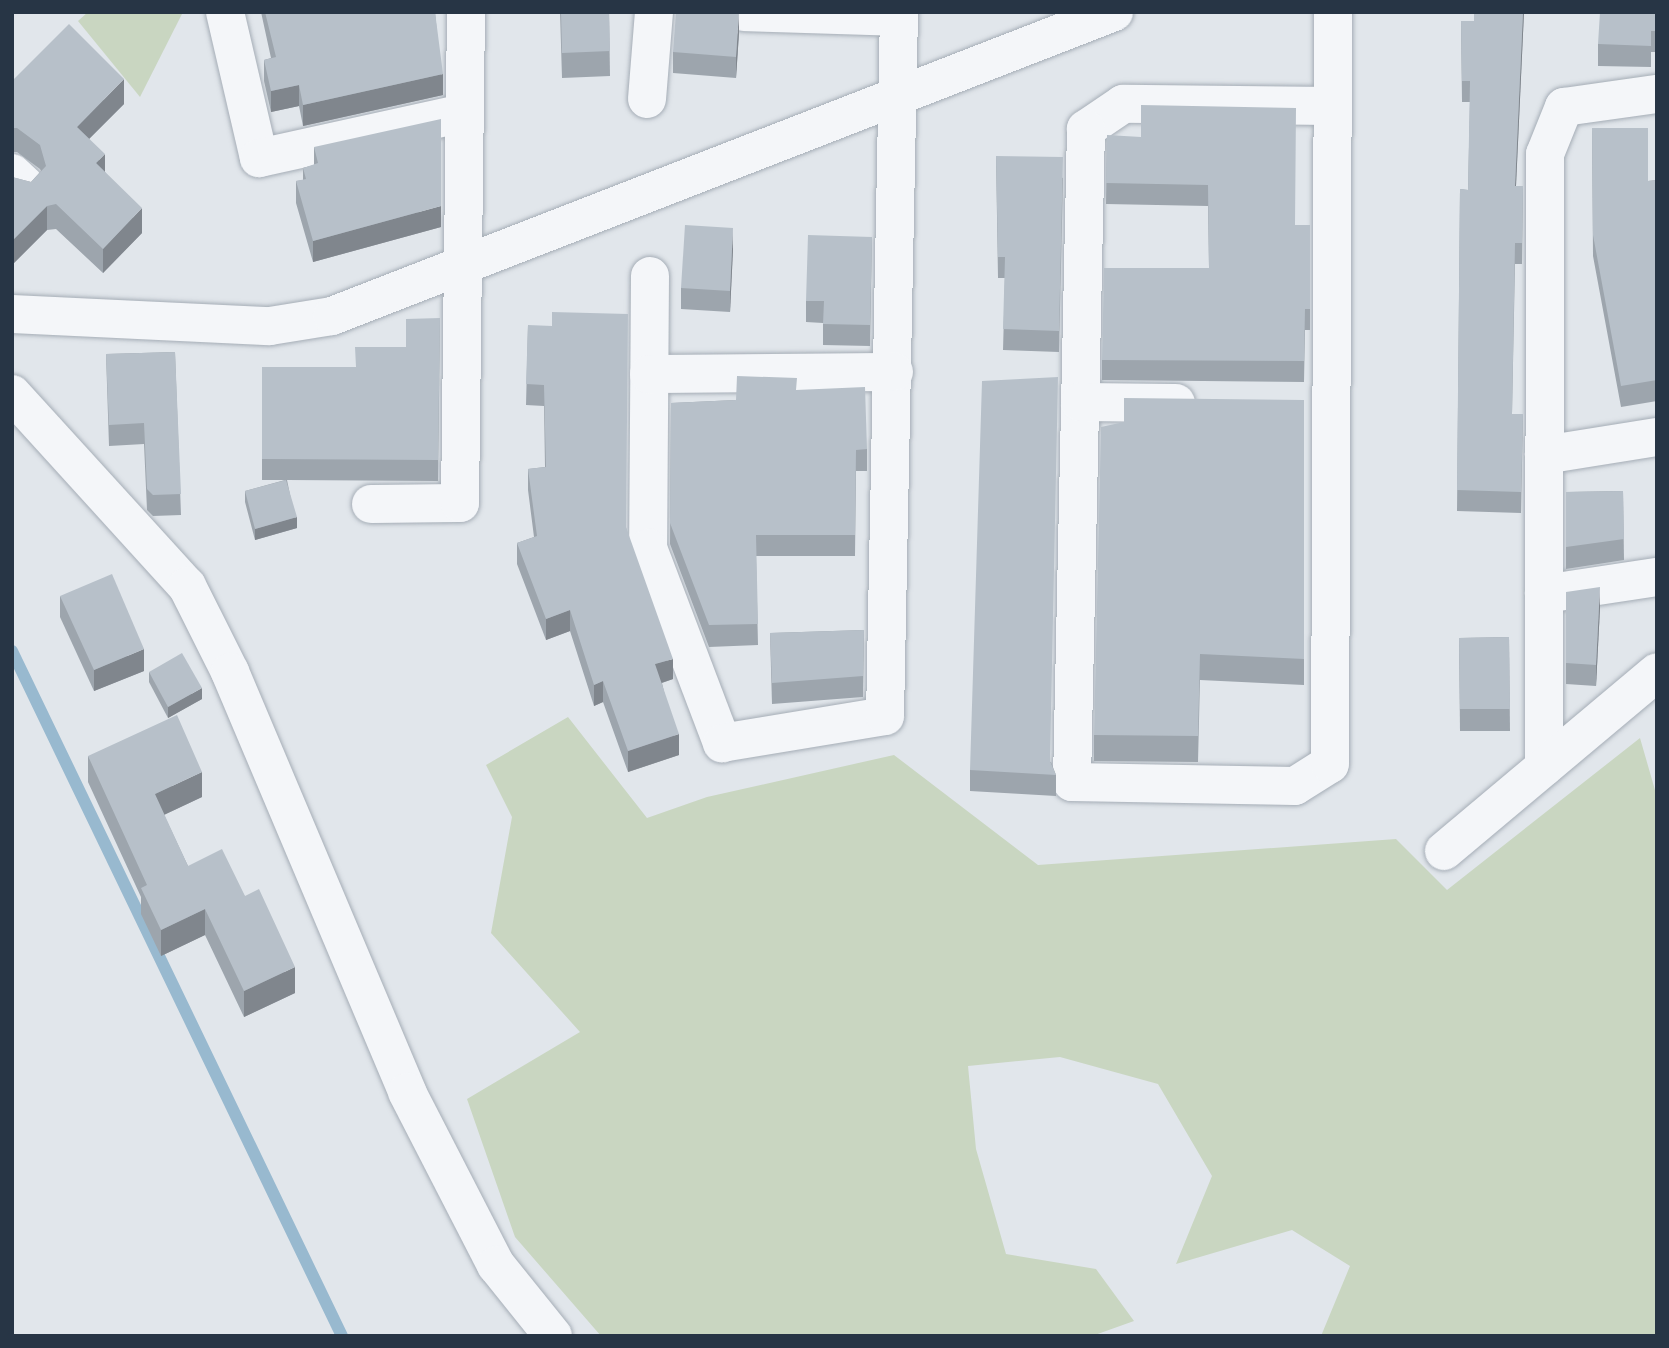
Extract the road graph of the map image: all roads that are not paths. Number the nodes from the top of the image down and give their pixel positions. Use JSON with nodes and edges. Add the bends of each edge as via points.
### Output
{"nodes":[{"id":1,"x":225,"y":12,"type":"edge"},
{"id":2,"x":466,"y":12,"type":"edge"},
{"id":3,"x":654,"y":12,"type":"edge"},
{"id":4,"x":744,"y":12,"type":"edge"},
{"id":5,"x":1114,"y":12,"type":"edge"},
{"id":6,"x":1333,"y":12,"type":"edge"},
{"id":7,"x":899,"y":14,"type":"edge"},
{"id":8,"x":1657,"y":93,"type":"edge"},
{"id":9,"x":902,"y":96,"type":"junction"},
{"id":10,"x":647,"y":99,"type":"dead end"},
{"id":11,"x":1330,"y":106,"type":"junction"},
{"id":12,"x":464,"y":113,"type":"junction"},
{"id":13,"x":461,"y":270,"type":"junction"},
{"id":14,"x":650,"y":276,"type":"dead end"},
{"id":15,"x":12,"y":314,"type":"edge"},
{"id":16,"x":894,"y":372,"type":"junction"},
{"id":17,"x":649,"y":374,"type":"junction"},
{"id":18,"x":12,"y":394,"type":"edge"},
{"id":19,"x":1080,"y":402,"type":"junction"},
{"id":20,"x":1219,"y":403,"type":"edge"},
{"id":21,"x":1288,"y":404,"type":"edge"},
{"id":22,"x":1330,"y":404,"type":"junction"},
{"id":23,"x":1657,"y":437,"type":"edge"},
{"id":24,"x":1544,"y":455,"type":"junction"},
{"id":25,"x":371,"y":504,"type":"dead end"},
{"id":26,"x":1657,"y":577,"type":"edge"},
{"id":27,"x":1544,"y":594,"type":"junction"},
{"id":28,"x":1657,"y":672,"type":"edge"},
{"id":29,"x":1544,"y":767,"type":"junction"},
{"id":30,"x":1444,"y":851,"type":"dead end"},
{"id":31,"x":553,"y":1336,"type":"edge"}],
"edges":[{"from":1,"to":12,"type":"street","via":[[259,159]]},
{"from":2,"to":12,"type":"street"},
{"from":3,"to":10,"type":"street"},
{"from":4,"to":7,"type":"street"},
{"from":5,"to":9,"type":"street"},
{"from":6,"to":11,"type":"street"},
{"from":7,"to":9,"type":"street"},
{"from":8,"to":24,"type":"street","via":[[1564,107],[1545,154]]},
{"from":9,"to":13,"type":"street"},
{"from":9,"to":16,"type":"street"},
{"from":11,"to":19,"type":"street","via":[[1123,104],[1086,129]]},
{"from":11,"to":22,"type":"street"},
{"from":12,"to":13,"type":"street"},
{"from":13,"to":15,"type":"street","via":[[332,316],[270,326]]},
{"from":13,"to":25,"type":"street","via":[[460,503]]},
{"from":14,"to":17,"type":"street"},
{"from":16,"to":17,"type":"street"},
{"from":16,"to":17,"type":"street","via":[[886,716],[722,743],[648,548]]},
{"from":18,"to":31,"type":"street","via":[[187,586],[230,672],[407,1092],[496,1265]]},
{"from":19,"to":20,"type":"street"},
{"from":19,"to":22,"type":"street","via":[[1072,782],[1295,786],[1330,764]]},
{"from":21,"to":22,"type":"street"},
{"from":23,"to":24,"type":"street"},
{"from":24,"to":27,"type":"street"},
{"from":26,"to":27,"type":"street"},
{"from":27,"to":29,"type":"street"},
{"from":28,"to":29,"type":"street"},
{"from":29,"to":30,"type":"street"}]}
